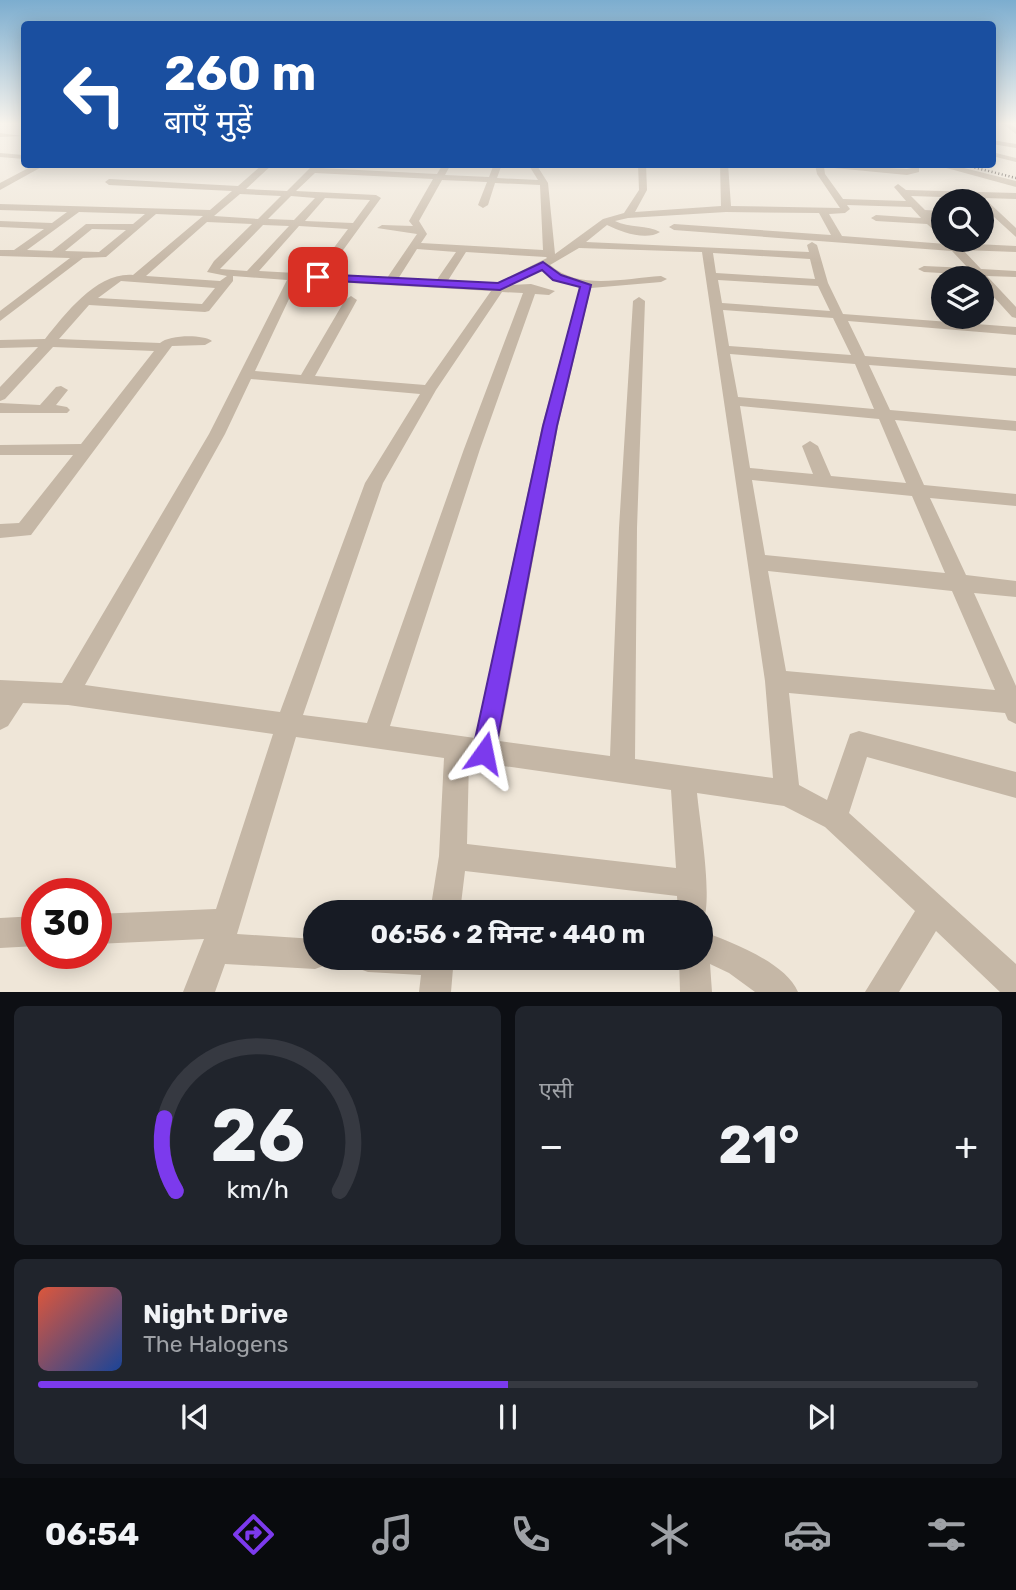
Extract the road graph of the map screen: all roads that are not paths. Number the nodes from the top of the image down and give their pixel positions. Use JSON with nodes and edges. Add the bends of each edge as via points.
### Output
{"nodes":[{"id":1,"x":32,"y":170,"type":"edge"},
{"id":2,"x":261,"y":170,"type":"edge"},
{"id":3,"x":312,"y":170,"type":"edge"},
{"id":4,"x":348,"y":170,"type":"edge"},
{"id":5,"x":377,"y":170,"type":"edge"},
{"id":6,"x":443,"y":170,"type":"edge"},
{"id":7,"x":496,"y":170,"type":"edge"},
{"id":8,"x":536,"y":170,"type":"edge"},
{"id":9,"x":642,"y":170,"type":"edge"},
{"id":10,"x":724,"y":170,"type":"edge"},
{"id":11,"x":821,"y":170,"type":"edge"},
{"id":12,"x":889,"y":170,"type":"edge"},
{"id":13,"x":915,"y":170,"type":"edge"},
{"id":14,"x":952,"y":170,"type":"edge"},
{"id":15,"x":959,"y":170,"type":"edge"},
{"id":16,"x":0,"y":172,"type":"edge"},
{"id":17,"x":27,"y":173,"type":"junction"},
{"id":18,"x":375,"y":173,"type":"junction"},
{"id":19,"x":440,"y":176,"type":"junction"},
{"id":20,"x":494,"y":180,"type":"junction"},
{"id":21,"x":368,"y":181,"type":"dead end"},
{"id":22,"x":893,"y":182,"type":"dead end"},
{"id":23,"x":109,"y":183,"type":"dead end"},
{"id":24,"x":544,"y":183,"type":"junction"},
{"id":25,"x":1016,"y":184,"type":"edge"},
{"id":26,"x":0,"y":187,"type":"edge"},
{"id":27,"x":973,"y":189,"type":"edge"},
{"id":28,"x":238,"y":190,"type":"junction"},
{"id":29,"x":288,"y":193,"type":"junction"},
{"id":30,"x":903,"y":193,"type":"junction"},
{"id":31,"x":931,"y":194,"type":"edge"},
{"id":32,"x":323,"y":195,"type":"junction"},
{"id":33,"x":994,"y":195,"type":"edge"},
{"id":34,"x":1016,"y":196,"type":"edge"},
{"id":35,"x":155,"y":199,"type":"dead end"},
{"id":36,"x":842,"y":202,"type":"junction"},
{"id":37,"x":912,"y":204,"type":"junction"},
{"id":38,"x":483,"y":205,"type":"dead end"},
{"id":39,"x":2,"y":208,"type":"edge"},
{"id":40,"x":726,"y":209,"type":"junction"},
{"id":41,"x":76,"y":210,"type":"junction"},
{"id":42,"x":141,"y":211,"type":"junction"},
{"id":43,"x":154,"y":212,"type":"junction"},
{"id":44,"x":994,"y":212,"type":"edge"},
{"id":45,"x":824,"y":213,"type":"junction"},
{"id":46,"x":628,"y":215,"type":"junction"},
{"id":47,"x":208,"y":216,"type":"junction"},
{"id":48,"x":931,"y":216,"type":"edge"},
{"id":49,"x":925,"y":217,"type":"junction"},
{"id":50,"x":994,"y":217,"type":"edge"},
{"id":51,"x":999,"y":217,"type":"junction"},
{"id":52,"x":1016,"y":217,"type":"edge"},
{"id":53,"x":876,"y":218,"type":"dead end"},
{"id":54,"x":88,"y":221,"type":"dead end"},
{"id":55,"x":606,"y":221,"type":"junction"},
{"id":56,"x":260,"y":222,"type":"junction"},
{"id":57,"x":57,"y":223,"type":"junction"},
{"id":58,"x":295,"y":223,"type":"junction"},
{"id":59,"x":931,"y":223,"type":"edge"},
{"id":60,"x":0,"y":224,"type":"edge"},
{"id":61,"x":356,"y":226,"type":"junction"},
{"id":62,"x":135,"y":227,"type":"junction"},
{"id":63,"x":674,"y":227,"type":"dead end"},
{"id":64,"x":382,"y":228,"type":"dead end"},
{"id":65,"x":417,"y":229,"type":"junction"},
{"id":66,"x":655,"y":232,"type":"dead end"},
{"id":67,"x":1016,"y":234,"type":"edge"},
{"id":68,"x":810,"y":238,"type":"junction"},
{"id":69,"x":837,"y":239,"type":"junction"},
{"id":70,"x":931,"y":244,"type":"edge"},
{"id":71,"x":576,"y":245,"type":"junction"},
{"id":72,"x":417,"y":246,"type":"junction"},
{"id":73,"x":994,"y":248,"type":"edge"},
{"id":74,"x":463,"y":249,"type":"junction"},
{"id":75,"x":707,"y":249,"type":"junction"},
{"id":76,"x":1016,"y":249,"type":"edge"},
{"id":77,"x":960,"y":252,"type":"edge"},
{"id":78,"x":0,"y":253,"type":"edge"},
{"id":79,"x":17,"y":253,"type":"junction"},
{"id":80,"x":55,"y":254,"type":"junction"},
{"id":81,"x":81,"y":254,"type":"junction"},
{"id":82,"x":815,"y":256,"type":"junction"},
{"id":83,"x":549,"y":260,"type":"junction"},
{"id":84,"x":973,"y":266,"type":"edge"},
{"id":85,"x":924,"y":269,"type":"dead end"},
{"id":86,"x":931,"y":269,"type":"edge"},
{"id":87,"x":994,"y":273,"type":"edge"},
{"id":88,"x":250,"y":274,"type":"junction"},
{"id":89,"x":1016,"y":274,"type":"edge"},
{"id":90,"x":233,"y":275,"type":"junction"},
{"id":91,"x":294,"y":276,"type":"junction"},
{"id":92,"x":711,"y":276,"type":"junction"},
{"id":93,"x":318,"y":277,"type":"junction"},
{"id":94,"x":136,"y":278,"type":"junction"},
{"id":95,"x":660,"y":279,"type":"dead end"},
{"id":96,"x":392,"y":280,"type":"junction"},
{"id":97,"x":822,"y":283,"type":"junction"},
{"id":98,"x":223,"y":285,"type":"junction"},
{"id":99,"x":440,"y":285,"type":"junction"},
{"id":100,"x":586,"y":285,"type":"junction"},
{"id":101,"x":500,"y":286,"type":"junction"},
{"id":102,"x":994,"y":286,"type":"edge"},
{"id":103,"x":351,"y":300,"type":"dead end"},
{"id":104,"x":1010,"y":300,"type":"edge"},
{"id":105,"x":87,"y":301,"type":"junction"},
{"id":106,"x":639,"y":301,"type":"dead end"},
{"id":107,"x":716,"y":306,"type":"junction"},
{"id":108,"x":1016,"y":314,"type":"edge"},
{"id":109,"x":839,"y":316,"type":"junction"},
{"id":110,"x":0,"y":317,"type":"edge"},
{"id":111,"x":1016,"y":331,"type":"edge"},
{"id":112,"x":205,"y":341,"type":"dead end"},
{"id":113,"x":49,"y":343,"type":"junction"},
{"id":114,"x":0,"y":344,"type":"edge"},
{"id":115,"x":164,"y":347,"type":"junction"},
{"id":116,"x":722,"y":349,"type":"junction"},
{"id":117,"x":860,"y":359,"type":"junction"},
{"id":118,"x":1016,"y":372,"type":"edge"},
{"id":119,"x":245,"y":374,"type":"junction"},
{"id":120,"x":307,"y":377,"type":"junction"},
{"id":121,"x":61,"y":390,"type":"dead end"},
{"id":122,"x":429,"y":390,"type":"junction"},
{"id":123,"x":0,"y":396,"type":"edge"},
{"id":124,"x":730,"y":401,"type":"junction"},
{"id":125,"x":0,"y":408,"type":"edge"},
{"id":126,"x":44,"y":409,"type":"junction"},
{"id":127,"x":62,"y":410,"type":"dead end"},
{"id":128,"x":885,"y":415,"type":"junction"},
{"id":129,"x":1016,"y":426,"type":"edge"},
{"id":130,"x":810,"y":446,"type":"dead end"},
{"id":131,"x":86,"y":449,"type":"junction"},
{"id":132,"x":0,"y":450,"type":"edge"},
{"id":133,"x":741,"y":473,"type":"junction"},
{"id":134,"x":825,"y":482,"type":"junction"},
{"id":135,"x":918,"y":491,"type":"junction"},
{"id":136,"x":1016,"y":500,"type":"edge"},
{"id":137,"x":0,"y":531,"type":"edge"},
{"id":138,"x":755,"y":562,"type":"junction"},
{"id":139,"x":960,"y":583,"type":"junction"},
{"id":140,"x":1016,"y":589,"type":"edge"},
{"id":141,"x":776,"y":681,"type":"junction"},
{"id":142,"x":8,"y":691,"type":"edge"},
{"id":143,"x":68,"y":694,"type":"junction"},
{"id":144,"x":1015,"y":705,"type":"edge"},
{"id":145,"x":0,"y":718,"type":"edge"},
{"id":146,"x":288,"y":723,"type":"junction"},
{"id":147,"x":375,"y":735,"type":"junction"},
{"id":148,"x":471,"y":750,"type":"junction"},
{"id":149,"x":622,"y":769,"type":"junction"},
{"id":150,"x":684,"y":779,"type":"junction"},
{"id":151,"x":1016,"y":785,"type":"edge"},
{"id":152,"x":787,"y":793,"type":"junction"},
{"id":153,"x":834,"y":818,"type":"junction"},
{"id":154,"x":453,"y":856,"type":"junction"},
{"id":155,"x":693,"y":884,"type":"junction"},
{"id":156,"x":447,"y":900,"type":"edge"},
{"id":157,"x":693,"y":900,"type":"edge"},
{"id":158,"x":933,"y":909,"type":"junction"},
{"id":159,"x":112,"y":930,"type":"edge"},
{"id":160,"x":21,"y":932,"type":"edge"},
{"id":161,"x":0,"y":933,"type":"edge"},
{"id":162,"x":220,"y":936,"type":"junction"},
{"id":163,"x":713,"y":951,"type":"edge"},
{"id":164,"x":303,"y":952,"type":"edge"},
{"id":165,"x":437,"y":970,"type":"edge"},
{"id":166,"x":695,"y":970,"type":"edge"},
{"id":167,"x":1016,"y":985,"type":"edge"},
{"id":168,"x":199,"y":992,"type":"edge"},
{"id":169,"x":435,"y":992,"type":"edge"},
{"id":170,"x":696,"y":992,"type":"edge"},
{"id":171,"x":782,"y":992,"type":"edge"},
{"id":172,"x":881,"y":992,"type":"edge"}],
"edges":[{"from":1,"to":17,"type":"street"},
{"from":2,"to":28,"type":"street"},
{"from":3,"to":29,"type":"street"},
{"from":4,"to":18,"type":"street"},
{"from":5,"to":18,"type":"street"},
{"from":6,"to":19,"type":"street"},
{"from":7,"to":20,"type":"street"},
{"from":8,"to":24,"type":"street"},
{"from":9,"to":46,"type":"street","via":[[643,190]]},
{"from":10,"to":40,"type":"street"},
{"from":11,"to":36,"type":"street"},
{"from":12,"to":13,"type":"street"},
{"from":14,"to":27,"type":"street"},
{"from":15,"to":25,"type":"street"},
{"from":16,"to":17,"type":"street"},
{"from":17,"to":26,"type":"street"},
{"from":18,"to":19,"type":"street"},
{"from":18,"to":21,"type":"street"},
{"from":19,"to":20,"type":"street"},
{"from":19,"to":65,"type":"street","via":[[417,214]]},
{"from":20,"to":24,"type":"street"},
{"from":20,"to":38,"type":"street"},
{"from":22,"to":30,"type":"street"},
{"from":23,"to":28,"type":"street"},
{"from":24,"to":83,"type":"street"},
{"from":28,"to":29,"type":"street"},
{"from":28,"to":47,"type":"street"},
{"from":29,"to":32,"type":"street"},
{"from":29,"to":56,"type":"street"},
{"from":30,"to":31,"type":"street"},
{"from":30,"to":37,"type":"street"},
{"from":32,"to":58,"type":"street"},
{"from":32,"to":61,"type":"street","via":[[357,193],[376,198]]},
{"from":33,"to":34,"type":"street"},
{"from":35,"to":42,"type":"street"},
{"from":36,"to":37,"type":"street"},
{"from":36,"to":45,"type":"street","via":[[842,211]]},
{"from":37,"to":49,"type":"street"},
{"from":39,"to":41,"type":"street"},
{"from":40,"to":45,"type":"street"},
{"from":40,"to":46,"type":"street"},
{"from":41,"to":42,"type":"street"},
{"from":41,"to":57,"type":"street"},
{"from":42,"to":43,"type":"street"},
{"from":43,"to":47,"type":"street"},
{"from":43,"to":62,"type":"street"},
{"from":44,"to":51,"type":"street"},
{"from":45,"to":69,"type":"street"},
{"from":46,"to":55,"type":"street"},
{"from":47,"to":56,"type":"street"},
{"from":47,"to":94,"type":"street"},
{"from":48,"to":49,"type":"street"},
{"from":49,"to":53,"type":"street"},
{"from":49,"to":59,"type":"street"},
{"from":50,"to":51,"type":"street"},
{"from":51,"to":52,"type":"street"},
{"from":51,"to":67,"type":"street"},
{"from":54,"to":57,"type":"street"},
{"from":55,"to":66,"type":"street","via":[[626,230]]},
{"from":55,"to":71,"type":"street"},
{"from":56,"to":58,"type":"street"},
{"from":56,"to":90,"type":"street","via":[[214,269],[217,274]]},
{"from":57,"to":60,"type":"street"},
{"from":57,"to":79,"type":"street"},
{"from":58,"to":61,"type":"street"},
{"from":58,"to":88,"type":"street"},
{"from":61,"to":93,"type":"street"},
{"from":62,"to":80,"type":"street","via":[[90,226]]},
{"from":62,"to":81,"type":"street","via":[[102,254]]},
{"from":63,"to":68,"type":"street"},
{"from":64,"to":65,"type":"street"},
{"from":65,"to":72,"type":"street","via":[[422,234]]},
{"from":68,"to":69,"type":"street"},
{"from":68,"to":82,"type":"street"},
{"from":69,"to":70,"type":"street"},
{"from":71,"to":75,"type":"street"},
{"from":71,"to":83,"type":"street"},
{"from":72,"to":74,"type":"street"},
{"from":72,"to":96,"type":"street"},
{"from":73,"to":76,"type":"street"},
{"from":74,"to":83,"type":"street"},
{"from":74,"to":99,"type":"street"},
{"from":75,"to":82,"type":"street"},
{"from":75,"to":92,"type":"street"},
{"from":77,"to":84,"type":"street"},
{"from":78,"to":79,"type":"street"},
{"from":79,"to":80,"type":"street"},
{"from":80,"to":81,"type":"street"},
{"from":81,"to":110,"type":"street"},
{"from":82,"to":97,"type":"street"},
{"from":83,"to":100,"type":"street","via":[[557,277]]},
{"from":83,"to":101,"type":"street"},
{"from":85,"to":86,"type":"street"},
{"from":87,"to":89,"type":"street"},
{"from":88,"to":90,"type":"street"},
{"from":88,"to":91,"type":"street"},
{"from":90,"to":98,"type":"street"},
{"from":91,"to":93,"type":"street"},
{"from":91,"to":119,"type":"street"},
{"from":92,"to":97,"type":"street"},
{"from":92,"to":107,"type":"street"},
{"from":93,"to":96,"type":"street"},
{"from":94,"to":98,"type":"street"},
{"from":94,"to":105,"type":"street","via":[[119,277]]},
{"from":95,"to":100,"type":"street"},
{"from":96,"to":99,"type":"street"},
{"from":97,"to":109,"type":"street"},
{"from":98,"to":105,"type":"street","via":[[205,309]]},
{"from":99,"to":101,"type":"street"},
{"from":100,"to":148,"type":"street"},
{"from":101,"to":122,"type":"street"},
{"from":101,"to":147,"type":"street","via":[[540,289],[468,461]]},
{"from":102,"to":104,"type":"street"},
{"from":103,"to":120,"type":"street"},
{"from":104,"to":108,"type":"street"},
{"from":105,"to":113,"type":"street"},
{"from":106,"to":149,"type":"street"},
{"from":107,"to":109,"type":"street"},
{"from":107,"to":116,"type":"street"},
{"from":109,"to":111,"type":"street"},
{"from":109,"to":117,"type":"street"},
{"from":112,"to":115,"type":"street","via":[[168,342]]},
{"from":113,"to":114,"type":"street"},
{"from":113,"to":115,"type":"street"},
{"from":113,"to":123,"type":"street"},
{"from":115,"to":131,"type":"street"},
{"from":116,"to":117,"type":"street"},
{"from":116,"to":124,"type":"street"},
{"from":117,"to":118,"type":"street"},
{"from":117,"to":128,"type":"street"},
{"from":119,"to":120,"type":"street"},
{"from":119,"to":143,"type":"street","via":[[217,434]]},
{"from":120,"to":122,"type":"street"},
{"from":121,"to":126,"type":"street"},
{"from":122,"to":146,"type":"street","via":[[374,484]]},
{"from":124,"to":128,"type":"street"},
{"from":124,"to":133,"type":"street"},
{"from":125,"to":126,"type":"street"},
{"from":126,"to":127,"type":"street"},
{"from":128,"to":129,"type":"street"},
{"from":128,"to":135,"type":"street"},
{"from":130,"to":134,"type":"street"},
{"from":131,"to":132,"type":"street"},
{"from":131,"to":137,"type":"street","via":[[24,530]]},
{"from":133,"to":134,"type":"street"},
{"from":133,"to":138,"type":"street"},
{"from":134,"to":135,"type":"street"},
{"from":135,"to":136,"type":"street"},
{"from":135,"to":139,"type":"street"},
{"from":138,"to":139,"type":"street"},
{"from":138,"to":141,"type":"street"},
{"from":139,"to":140,"type":"street"},
{"from":139,"to":144,"type":"street"},
{"from":141,"to":144,"type":"street"},
{"from":141,"to":152,"type":"street"},
{"from":142,"to":143,"type":"street"},
{"from":142,"to":145,"type":"street"},
{"from":143,"to":146,"type":"street"},
{"from":146,"to":147,"type":"street"},
{"from":146,"to":162,"type":"street"},
{"from":147,"to":148,"type":"street"},
{"from":148,"to":149,"type":"street"},
{"from":148,"to":154,"type":"street"},
{"from":149,"to":150,"type":"street"},
{"from":150,"to":152,"type":"street"},
{"from":150,"to":155,"type":"street"},
{"from":151,"to":153,"type":"street","via":[[859,743]]},
{"from":152,"to":153,"type":"street"},
{"from":153,"to":158,"type":"street"},
{"from":154,"to":155,"type":"street"},
{"from":154,"to":156,"type":"street"},
{"from":155,"to":157,"type":"street"},
{"from":158,"to":167,"type":"street"},
{"from":158,"to":172,"type":"street"},
{"from":159,"to":162,"type":"street"},
{"from":160,"to":161,"type":"street"},
{"from":162,"to":164,"type":"street"},
{"from":162,"to":168,"type":"street"},
{"from":163,"to":171,"type":"street","via":[[740,962]]},
{"from":165,"to":169,"type":"street"},
{"from":166,"to":170,"type":"street"}]}
